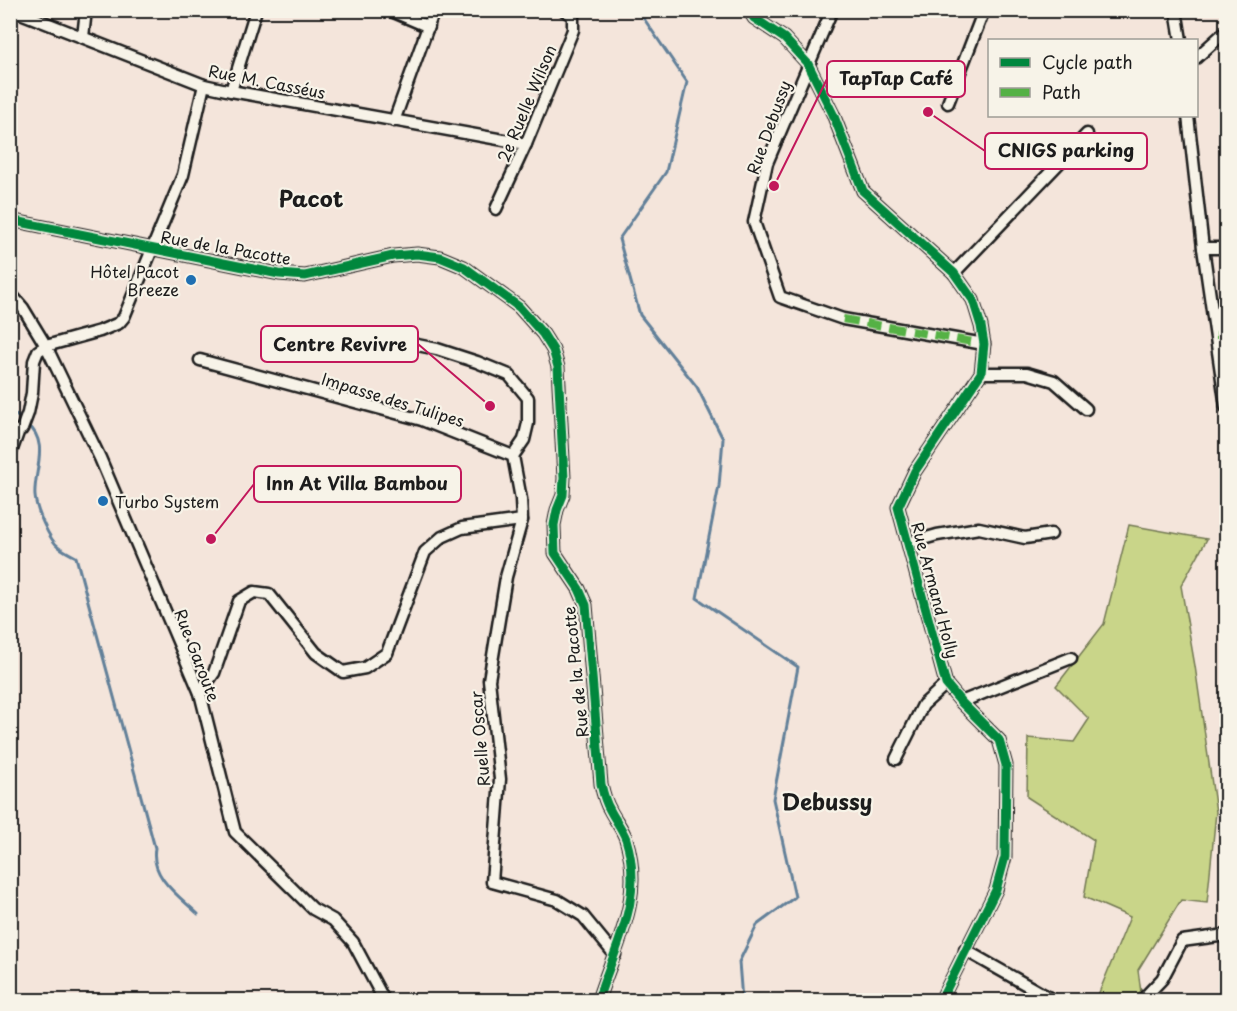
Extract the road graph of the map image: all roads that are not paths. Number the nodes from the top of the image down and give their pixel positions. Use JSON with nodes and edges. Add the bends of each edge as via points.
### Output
{"nodes":[{"id":1,"x":13,"y":10,"type":"edge"},
{"id":2,"x":86,"y":10,"type":"edge"},
{"id":3,"x":256,"y":10,"type":"edge"},
{"id":4,"x":389,"y":10,"type":"edge"},
{"id":5,"x":434,"y":10,"type":"edge"},
{"id":6,"x":564,"y":10,"type":"edge"},
{"id":7,"x":749,"y":10,"type":"edge"},
{"id":8,"x":832,"y":10,"type":"edge"},
{"id":9,"x":984,"y":10,"type":"edge"},
{"id":10,"x":1178,"y":12,"type":"edge"},
{"id":11,"x":429,"y":27,"type":"junction"},
{"id":12,"x":1227,"y":31,"type":"edge"},
{"id":13,"x":83,"y":37,"type":"junction"},
{"id":14,"x":1180,"y":39,"type":"edge"},
{"id":15,"x":1198,"y":57,"type":"edge"},
{"id":16,"x":807,"y":64,"type":"junction"},
{"id":17,"x":204,"y":85,"type":"junction"},
{"id":18,"x":231,"y":92,"type":"junction"},
{"id":19,"x":948,"y":104,"type":"dead end"},
{"id":20,"x":1188,"y":117,"type":"edge"},
{"id":21,"x":394,"y":120,"type":"junction"},
{"id":22,"x":1087,"y":134,"type":"dead end"},
{"id":23,"x":526,"y":144,"type":"junction"},
{"id":24,"x":496,"y":209,"type":"dead end"},
{"id":25,"x":10,"y":220,"type":"edge"},
{"id":26,"x":1203,"y":248,"type":"junction"},
{"id":27,"x":1227,"y":248,"type":"edge"},
{"id":28,"x":152,"y":249,"type":"junction"},
{"id":29,"x":954,"y":273,"type":"junction"},
{"id":30,"x":10,"y":293,"type":"edge"},
{"id":31,"x":363,"y":334,"type":"dead end"},
{"id":32,"x":1221,"y":335,"type":"edge"},
{"id":33,"x":984,"y":344,"type":"junction"},
{"id":34,"x":46,"y":346,"type":"junction"},
{"id":35,"x":200,"y":360,"type":"dead end"},
{"id":36,"x":981,"y":373,"type":"junction"},
{"id":37,"x":1227,"y":407,"type":"edge"},
{"id":38,"x":1086,"y":409,"type":"dead end"},
{"id":39,"x":10,"y":455,"type":"edge"},
{"id":40,"x":513,"y":456,"type":"junction"},
{"id":41,"x":522,"y":520,"type":"junction"},
{"id":42,"x":1051,"y":534,"type":"dead end"},
{"id":43,"x":909,"y":543,"type":"junction"},
{"id":44,"x":1071,"y":658,"type":"dead end"},
{"id":45,"x":946,"y":684,"type":"junction"},
{"id":46,"x":200,"y":693,"type":"junction"},
{"id":47,"x":961,"y":702,"type":"junction"},
{"id":48,"x":896,"y":759,"type":"dead end"},
{"id":49,"x":1227,"y":935,"type":"edge"},
{"id":50,"x":965,"y":950,"type":"junction"},
{"id":51,"x":615,"y":955,"type":"junction"},
{"id":52,"x":384,"y":1000,"type":"edge"},
{"id":53,"x":598,"y":1000,"type":"edge"},
{"id":54,"x":941,"y":1000,"type":"edge"},
{"id":55,"x":1053,"y":1000,"type":"edge"},
{"id":56,"x":1142,"y":1000,"type":"edge"}],
"edges":[{"from":1,"to":13,"type":"street","name":"Rue M. Casséus"},
{"from":2,"to":13,"type":"street"},
{"from":3,"to":18,"type":"street"},
{"from":4,"to":11,"type":"street"},
{"from":5,"to":11,"type":"street"},
{"from":6,"to":23,"type":"street","name":"2e Ruelle Wilson","via":[[573,16],[573,30]]},
{"from":7,"to":16,"type":"street","name":"Rue Armand Holly","via":[[754,18],[784,38]]},
{"from":8,"to":16,"type":"street","name":"Rue Debussy"},
{"from":9,"to":19,"type":"street"},
{"from":10,"to":14,"type":"street"},
{"from":11,"to":21,"type":"street"},
{"from":12,"to":15,"type":"street"},
{"from":13,"to":17,"type":"street","name":"Rue M. Casséus"},
{"from":16,"to":29,"type":"street","name":"Rue Armand Holly","via":[[863,191]]},
{"from":16,"to":33,"type":"street","name":"Rue Debussy","via":[[767,163],[754,222],[780,297],[843,319]]},
{"from":17,"to":18,"type":"street","name":"Rue M. Casséus"},
{"from":17,"to":28,"type":"street","via":[[183,176]]},
{"from":18,"to":21,"type":"street","name":"Rue M. Casséus"},
{"from":20,"to":26,"type":"street"},
{"from":21,"to":23,"type":"street","name":"Rue M. Casséus"},
{"from":22,"to":29,"type":"street"},
{"from":23,"to":24,"type":"street","name":"2e Ruelle Wilson"},
{"from":25,"to":28,"type":"street","name":"Rue de la Pacotte"},
{"from":26,"to":27,"type":"street"},
{"from":26,"to":32,"type":"street"},
{"from":28,"to":34,"type":"street","via":[[119,323]]},
{"from":28,"to":51,"type":"street","name":"Rue de la Pacotte","via":[[305,276],[393,256],[440,257],[464,267],[519,308],[543,334],[553,350],[560,383],[564,478],[554,525],[555,553],[586,605],[601,784],[626,838],[629,855],[631,901]]},
{"from":29,"to":33,"type":"street","name":"Rue Armand Holly","via":[[974,300]]},
{"from":30,"to":34,"type":"street","name":"Rue Garoute"},
{"from":31,"to":40,"type":"street","via":[[437,349],[509,375],[528,398],[524,440]]},
{"from":32,"to":37,"type":"street"},
{"from":33,"to":36,"type":"street","name":"Rue Armand Holly"},
{"from":34,"to":39,"type":"street","via":[[38,351],[34,361],[28,411]]},
{"from":34,"to":46,"type":"street","name":"Rue Garoute","via":[[100,458]]},
{"from":35,"to":40,"type":"street","name":"Impasse des Tulipes","via":[[422,420]]},
{"from":36,"to":38,"type":"street","via":[[1027,373],[1054,381]]},
{"from":36,"to":43,"type":"street","name":"Rue Armand Holly","via":[[915,471],[898,507]]},
{"from":40,"to":41,"type":"street"},
{"from":41,"to":46,"type":"street","via":[[462,528],[442,537],[425,552],[387,653],[365,668],[343,672],[316,653],[268,594],[254,592],[239,601],[214,673]]},
{"from":41,"to":51,"type":"street","name":"Ruelle Oscar","via":[[506,577],[489,680],[500,779],[492,882],[557,900],[583,916]]},
{"from":42,"to":43,"type":"street","via":[[1025,538],[979,528]]},
{"from":43,"to":45,"type":"street","name":"Rue Armand Holly"},
{"from":44,"to":47,"type":"street"},
{"from":45,"to":47,"type":"street","name":"Rue Armand Holly"},
{"from":45,"to":48,"type":"street","via":[[923,705]]},
{"from":46,"to":52,"type":"street","name":"Rue Garoute","via":[[235,832],[313,909],[333,920],[353,942]]},
{"from":47,"to":50,"type":"street","name":"Rue Armand Holly","via":[[999,740],[1006,765],[1005,857],[996,890]]},
{"from":49,"to":56,"type":"street","via":[[1182,941],[1162,979]]},
{"from":50,"to":54,"type":"street","name":"Rue Armand Holly"},
{"from":50,"to":55,"type":"street"},
{"from":51,"to":53,"type":"street","name":"Rue de la Pacotte"}]}
